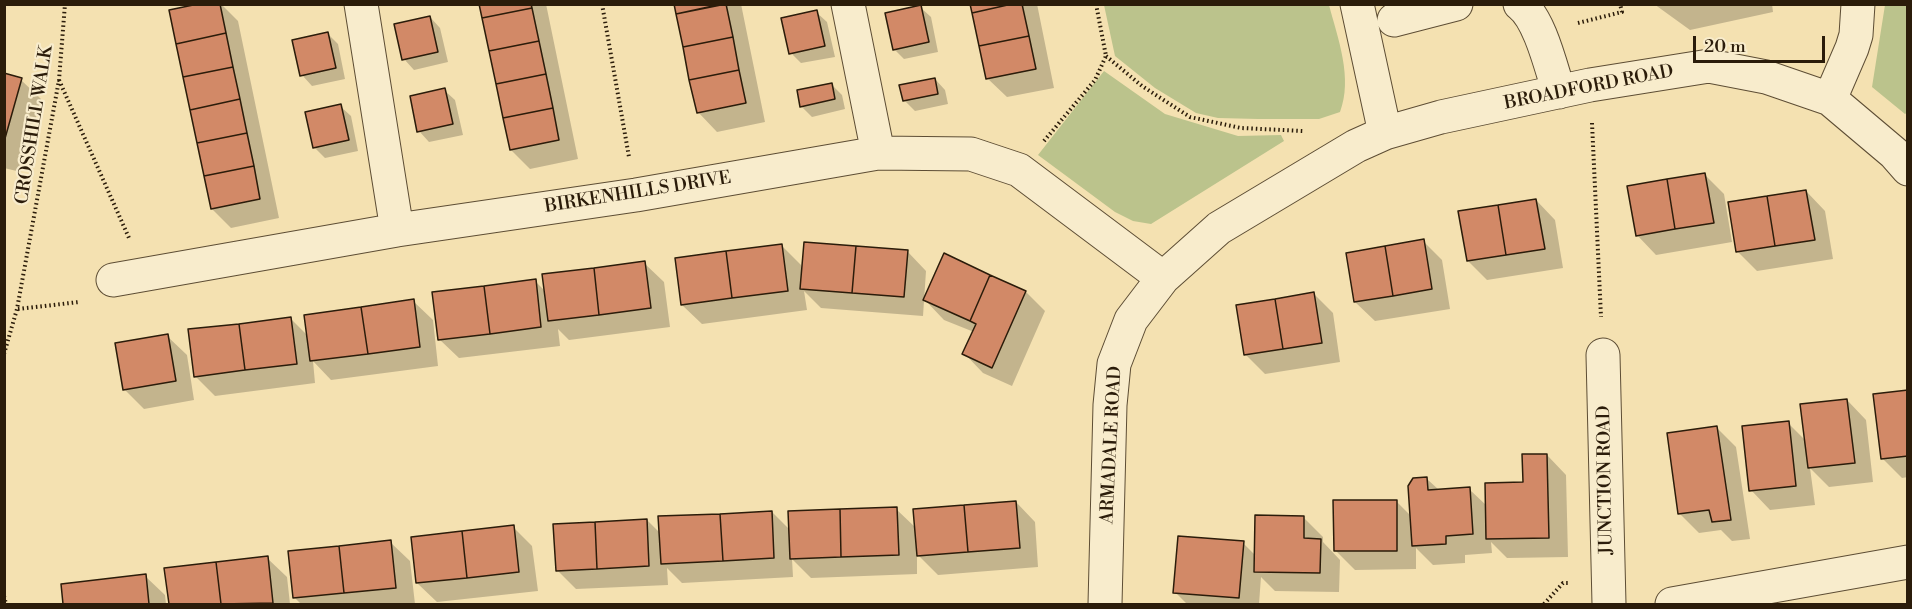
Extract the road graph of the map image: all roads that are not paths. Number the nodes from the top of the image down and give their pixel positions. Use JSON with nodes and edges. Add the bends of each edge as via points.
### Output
{"nodes":[{"id":1,"x":361,"y":4,"type":"edge"},
{"id":2,"x":848,"y":4,"type":"edge"},
{"id":3,"x":1357,"y":4,"type":"edge"},
{"id":4,"x":1456,"y":4,"type":"edge"},
{"id":5,"x":1520,"y":4,"type":"edge"},
{"id":6,"x":1858,"y":4,"type":"edge"},
{"id":7,"x":1394,"y":20,"type":"dead end"},
{"id":8,"x":1559,"y":92,"type":"junction"},
{"id":9,"x":1830,"y":99,"type":"junction"},
{"id":10,"x":1371,"y":139,"type":"junction"},
{"id":11,"x":878,"y":153,"type":"junction"},
{"id":12,"x":1908,"y":169,"type":"edge"},
{"id":13,"x":397,"y":230,"type":"junction"},
{"id":14,"x":129,"y":277,"type":"road end"},
{"id":15,"x":1163,"y":278,"type":"junction"},
{"id":16,"x":1603,"y":355,"type":"road end"},
{"id":17,"x":1908,"y":562,"type":"edge"},
{"id":18,"x":1105,"y":604,"type":"edge"},
{"id":19,"x":1609,"y":604,"type":"edge"},
{"id":20,"x":1672,"y":604,"type":"edge"}],
"edges":[{"from":1,"to":13,"type":"street"},
{"from":2,"to":11,"type":"street"},
{"from":3,"to":10,"type":"street"},
{"from":4,"to":7,"type":"street"},
{"from":5,"to":8,"type":"street","via":[[1536,27]]},
{"from":6,"to":9,"type":"street","via":[[1856,35]]},
{"from":8,"to":9,"type":"street","name":"BROADFORD ROAD","via":[[1709,66],[1766,77]]},
{"from":8,"to":10,"type":"street","name":"BROADFORD ROAD","via":[[1440,117]]},
{"from":9,"to":12,"type":"street","name":"BROADFORD ROAD"},
{"from":10,"to":15,"type":"street","name":"ARMADALE ROAD","via":[[1219,228]]},
{"from":11,"to":13,"type":"street","name":"BIRKENHILLS DRIVE","via":[[636,195]]},
{"from":11,"to":15,"type":"street","name":"BIRKENHILLS DRIVE","via":[[971,154],[1019,170]]},
{"from":13,"to":14,"type":"street","name":"BIRKENHILLS DRIVE"},
{"from":15,"to":18,"type":"street","name":"ARMADALE ROAD","via":[[1131,320],[1114,364]]},
{"from":16,"to":19,"type":"street","name":"JUNCTION ROAD"},
{"from":17,"to":20,"type":"street"}]}
